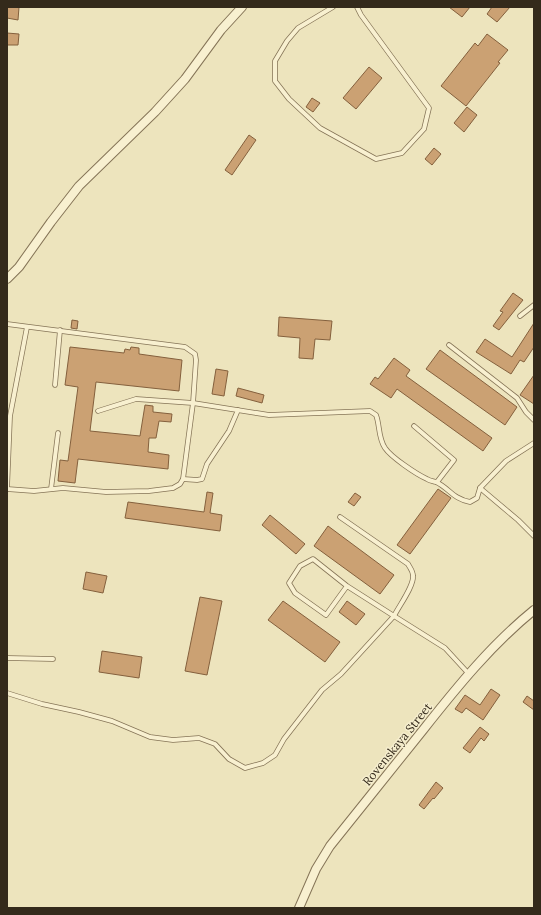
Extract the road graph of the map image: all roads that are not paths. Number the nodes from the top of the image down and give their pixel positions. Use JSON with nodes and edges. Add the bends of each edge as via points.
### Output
{"nodes":[{"id":1,"x":242,"y":7,"type":"edge"},
{"id":2,"x":333,"y":7,"type":"edge"},
{"id":3,"x":357,"y":7,"type":"edge"},
{"id":4,"x":7,"y":278,"type":"edge"},
{"id":5,"x":534,"y":305,"type":"edge"},
{"id":6,"x":520,"y":316,"type":"dead end"},
{"id":7,"x":7,"y":324,"type":"edge"},
{"id":8,"x":27,"y":327,"type":"junction"},
{"id":9,"x":60,"y":330,"type":"junction"},
{"id":10,"x":448,"y":345,"type":"dead end"},
{"id":11,"x":55,"y":385,"type":"dead end"},
{"id":12,"x":193,"y":403,"type":"junction"},
{"id":13,"x":238,"y":410,"type":"junction"},
{"id":14,"x":98,"y":411,"type":"dead end"},
{"id":15,"x":534,"y":420,"type":"edge"},
{"id":16,"x":414,"y":426,"type":"dead end"},
{"id":17,"x":58,"y":433,"type":"dead end"},
{"id":18,"x":534,"y":443,"type":"edge"},
{"id":19,"x":183,"y":479,"type":"junction"},
{"id":20,"x":436,"y":482,"type":"junction"},
{"id":21,"x":480,"y":488,"type":"junction"},
{"id":22,"x":51,"y":489,"type":"junction"},
{"id":23,"x":340,"y":517,"type":"dead end"},
{"id":24,"x":534,"y":536,"type":"edge"},
{"id":25,"x":347,"y":586,"type":"junction"},
{"id":26,"x":534,"y":610,"type":"edge"},
{"id":27,"x":394,"y":616,"type":"junction"},
{"id":28,"x":7,"y":658,"type":"edge"},
{"id":29,"x":53,"y":659,"type":"dead end"},
{"id":30,"x":468,"y":673,"type":"junction"},
{"id":31,"x":7,"y":693,"type":"edge"},
{"id":32,"x":299,"y":908,"type":"edge"}],
"edges":[{"from":1,"to":4,"type":"street","via":[[221,30],[185,79],[155,112],[79,186],[19,267]]},
{"from":2,"to":3,"type":"lane","via":[[298,28],[287,41],[275,61],[275,81],[289,99],[320,128],[376,159],[402,153],[424,129],[429,108]]},
{"from":5,"to":6,"type":"lane"},
{"from":7,"to":8,"type":"lane"},
{"from":8,"to":9,"type":"lane"},
{"from":8,"to":22,"type":"lane","via":[[10,416],[7,489]]},
{"from":9,"to":11,"type":"lane"},
{"from":9,"to":12,"type":"lane","via":[[190,350],[196,360]]},
{"from":10,"to":15,"type":"lane","via":[[517,398]]},
{"from":12,"to":13,"type":"lane"},
{"from":12,"to":14,"type":"lane","via":[[136,399]]},
{"from":12,"to":19,"type":"lane"},
{"from":13,"to":19,"type":"lane","via":[[229,430],[207,464],[202,479]]},
{"from":13,"to":20,"type":"lane","via":[[280,416],[373,412],[385,448],[418,474]]},
{"from":16,"to":20,"type":"lane","via":[[454,460]]},
{"from":17,"to":22,"type":"lane"},
{"from":18,"to":21,"type":"lane","via":[[506,461]]},
{"from":19,"to":22,"type":"lane","via":[[173,488],[149,491]]},
{"from":20,"to":21,"type":"lane","via":[[459,499],[470,502],[477,498]]},
{"from":21,"to":24,"type":"lane"},
{"from":23,"to":27,"type":"lane","via":[[408,564],[412,570],[412,582]]},
{"from":25,"to":25,"type":"lane","via":[[326,615],[295,593],[289,584],[300,566],[312,559]]},
{"from":25,"to":27,"type":"lane"},
{"from":26,"to":30,"type":"street","name":"Rovenskaya Street"},
{"from":27,"to":30,"type":"lane","via":[[445,648]]},
{"from":27,"to":31,"type":"lane","via":[[341,674],[322,690],[274,755],[264,763],[244,768],[229,759],[215,744],[199,738],[173,740],[150,737],[112,721]]},
{"from":28,"to":29,"type":"lane"},
{"from":30,"to":32,"type":"street","name":"Rovenskaya Street","via":[[330,846],[316,869]]}]}
